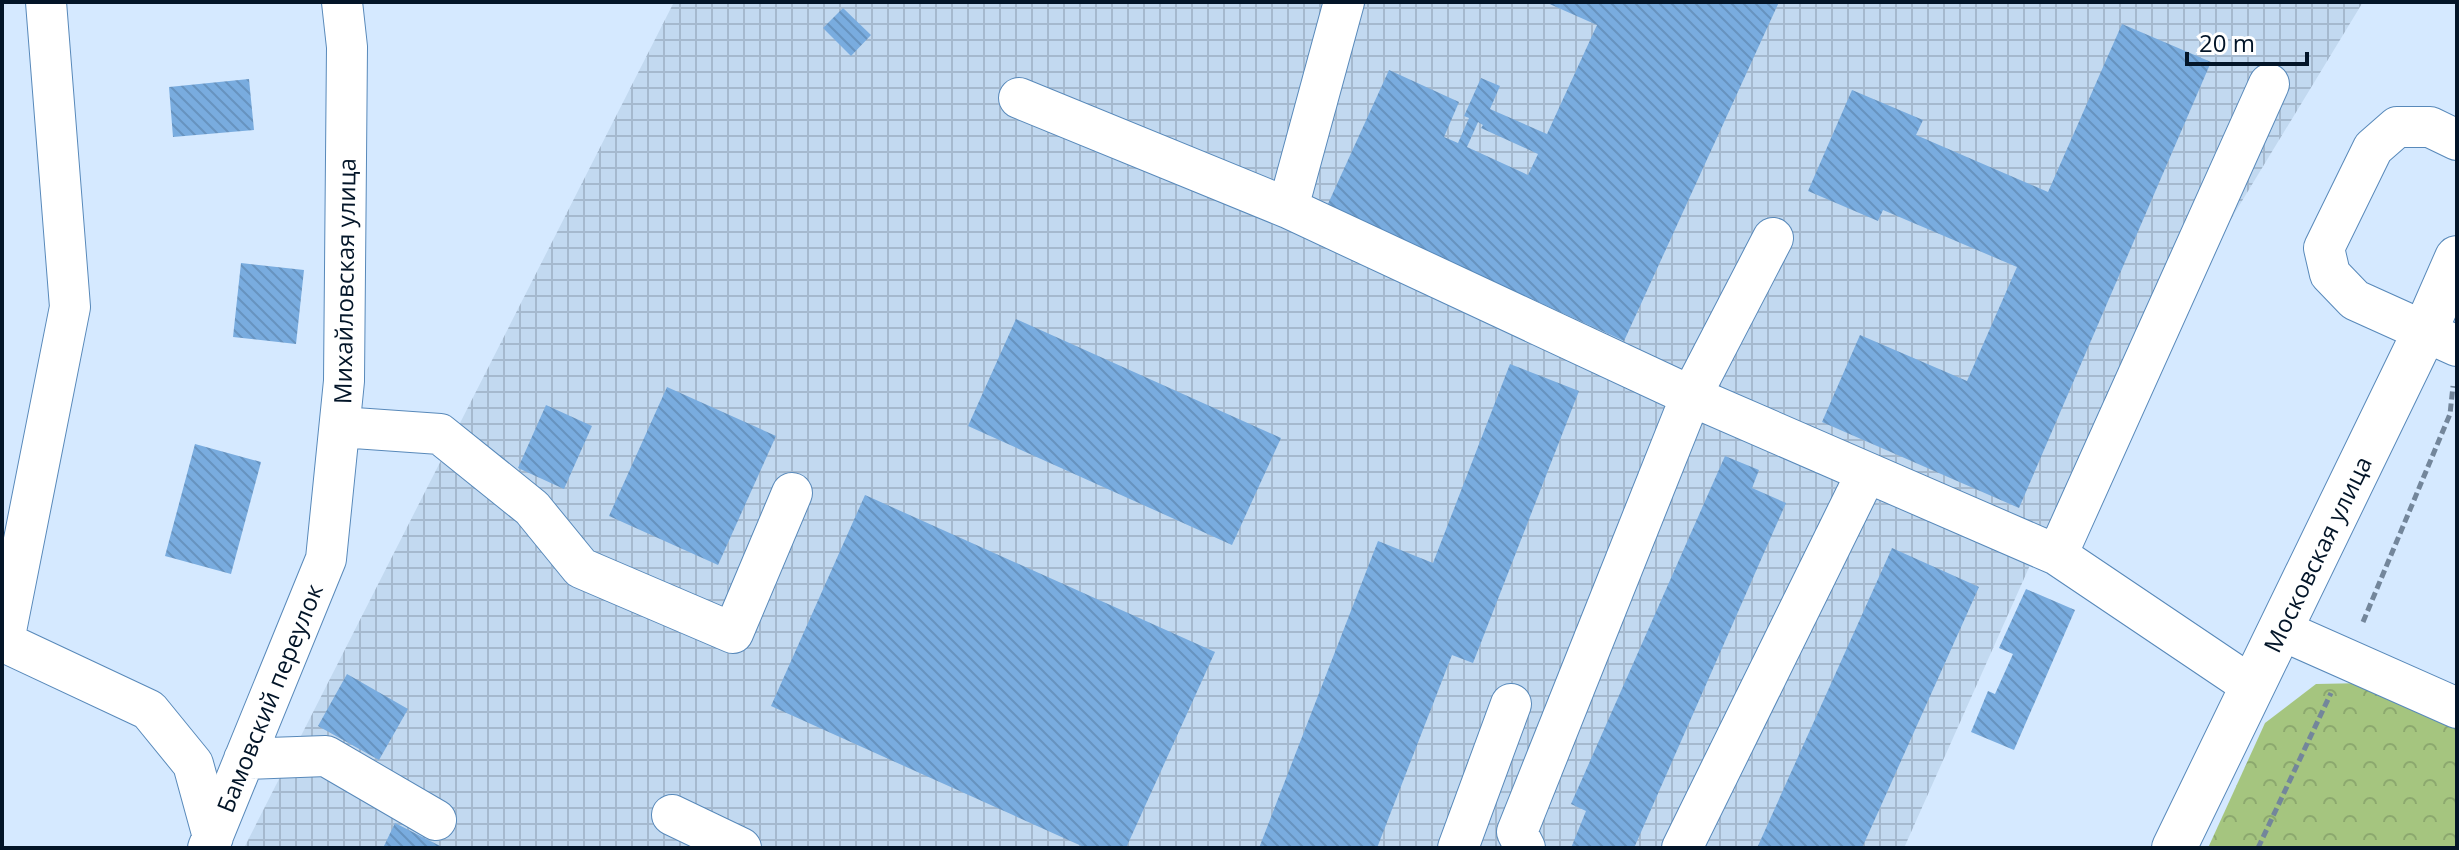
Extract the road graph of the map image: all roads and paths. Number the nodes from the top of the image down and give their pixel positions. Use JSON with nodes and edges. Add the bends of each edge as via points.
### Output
{"nodes":[{"id":1,"x":46,"y":2,"type":"edge"},
{"id":2,"x":342,"y":2,"type":"edge"},
{"id":3,"x":1344,"y":2,"type":"edge"},
{"id":4,"x":2269,"y":84,"type":"dead end"},
{"id":5,"x":1019,"y":98,"type":"dead end"},
{"id":6,"x":2457,"y":140,"type":"edge"},
{"id":7,"x":1288,"y":208,"type":"junction"},
{"id":8,"x":1773,"y":238,"type":"dead end"},
{"id":9,"x":2457,"y":258,"type":"edge"},
{"id":10,"x":2446,"y":341,"type":"edge"},
{"id":11,"x":1691,"y":396,"type":"junction"},
{"id":12,"x":340,"y":427,"type":"junction"},
{"id":13,"x":1866,"y":474,"type":"junction"},
{"id":14,"x":792,"y":493,"type":"dead end"},
{"id":15,"x":2057,"y":555,"type":"junction"},
{"id":16,"x":326,"y":559,"type":"joint"},
{"id":17,"x":2281,"y":630,"type":"junction"},
{"id":18,"x":3,"y":641,"type":"edge"},
{"id":19,"x":2346,"y":660,"type":"junction"},
{"id":20,"x":2253,"y":687,"type":"junction"},
{"id":21,"x":1511,"y":704,"type":"dead end"},
{"id":22,"x":2457,"y":708,"type":"edge"},
{"id":23,"x":244,"y":759,"type":"junction"},
{"id":24,"x":672,"y":815,"type":"dead end"},
{"id":25,"x":436,"y":820,"type":"dead end"},
{"id":26,"x":210,"y":842,"type":"edge"},
{"id":27,"x":741,"y":848,"type":"edge"},
{"id":28,"x":1458,"y":848,"type":"edge"},
{"id":29,"x":1525,"y":848,"type":"edge"},
{"id":30,"x":1682,"y":848,"type":"edge"},
{"id":31,"x":2174,"y":848,"type":"edge"},
{"id":32,"x":2258,"y":848,"type":"edge"}],
"edges":[{"from":1,"to":18,"type":"street","via":[[70,307]]},
{"from":2,"to":12,"type":"street","name":"Михайловская улица","via":[[347,63]]},
{"from":3,"to":7,"type":"street"},
{"from":4,"to":15,"type":"street"},
{"from":5,"to":7,"type":"street"},
{"from":6,"to":10,"type":"street","via":[[2430,127],[2397,127],[2373,148],[2324,248],[2330,274],[2355,300]]},
{"from":7,"to":11,"type":"street"},
{"from":8,"to":11,"type":"street"},
{"from":9,"to":10,"type":"main road","name":"Московская улица"},
{"from":10,"to":17,"type":"main road","name":"Московская улица"},
{"from":10,"to":19,"type":"path","via":[[2450,414]]},
{"from":11,"to":13,"type":"street"},
{"from":11,"to":29,"type":"street","via":[[1517,832]]},
{"from":12,"to":14,"type":"street","via":[[440,434],[532,508],[581,568],[733,633]]},
{"from":12,"to":16,"type":"street","name":"Михайловская улица"},
{"from":13,"to":15,"type":"street"},
{"from":13,"to":30,"type":"street"},
{"from":15,"to":20,"type":"street"},
{"from":16,"to":23,"type":"street","name":"Бамовский переулок"},
{"from":17,"to":19,"type":"street"},
{"from":17,"to":20,"type":"main road","name":"Московская улица"},
{"from":18,"to":26,"type":"street","name":"Бамовский переулок","via":[[149,710],[193,764]]},
{"from":19,"to":22,"type":"street"},
{"from":19,"to":32,"type":"path"},
{"from":20,"to":31,"type":"main road","name":"Московская улица"},
{"from":21,"to":28,"type":"street"},
{"from":23,"to":25,"type":"street","via":[[326,756]]},
{"from":23,"to":26,"type":"street","name":"Бамовский переулок"},
{"from":24,"to":27,"type":"street"}]}
